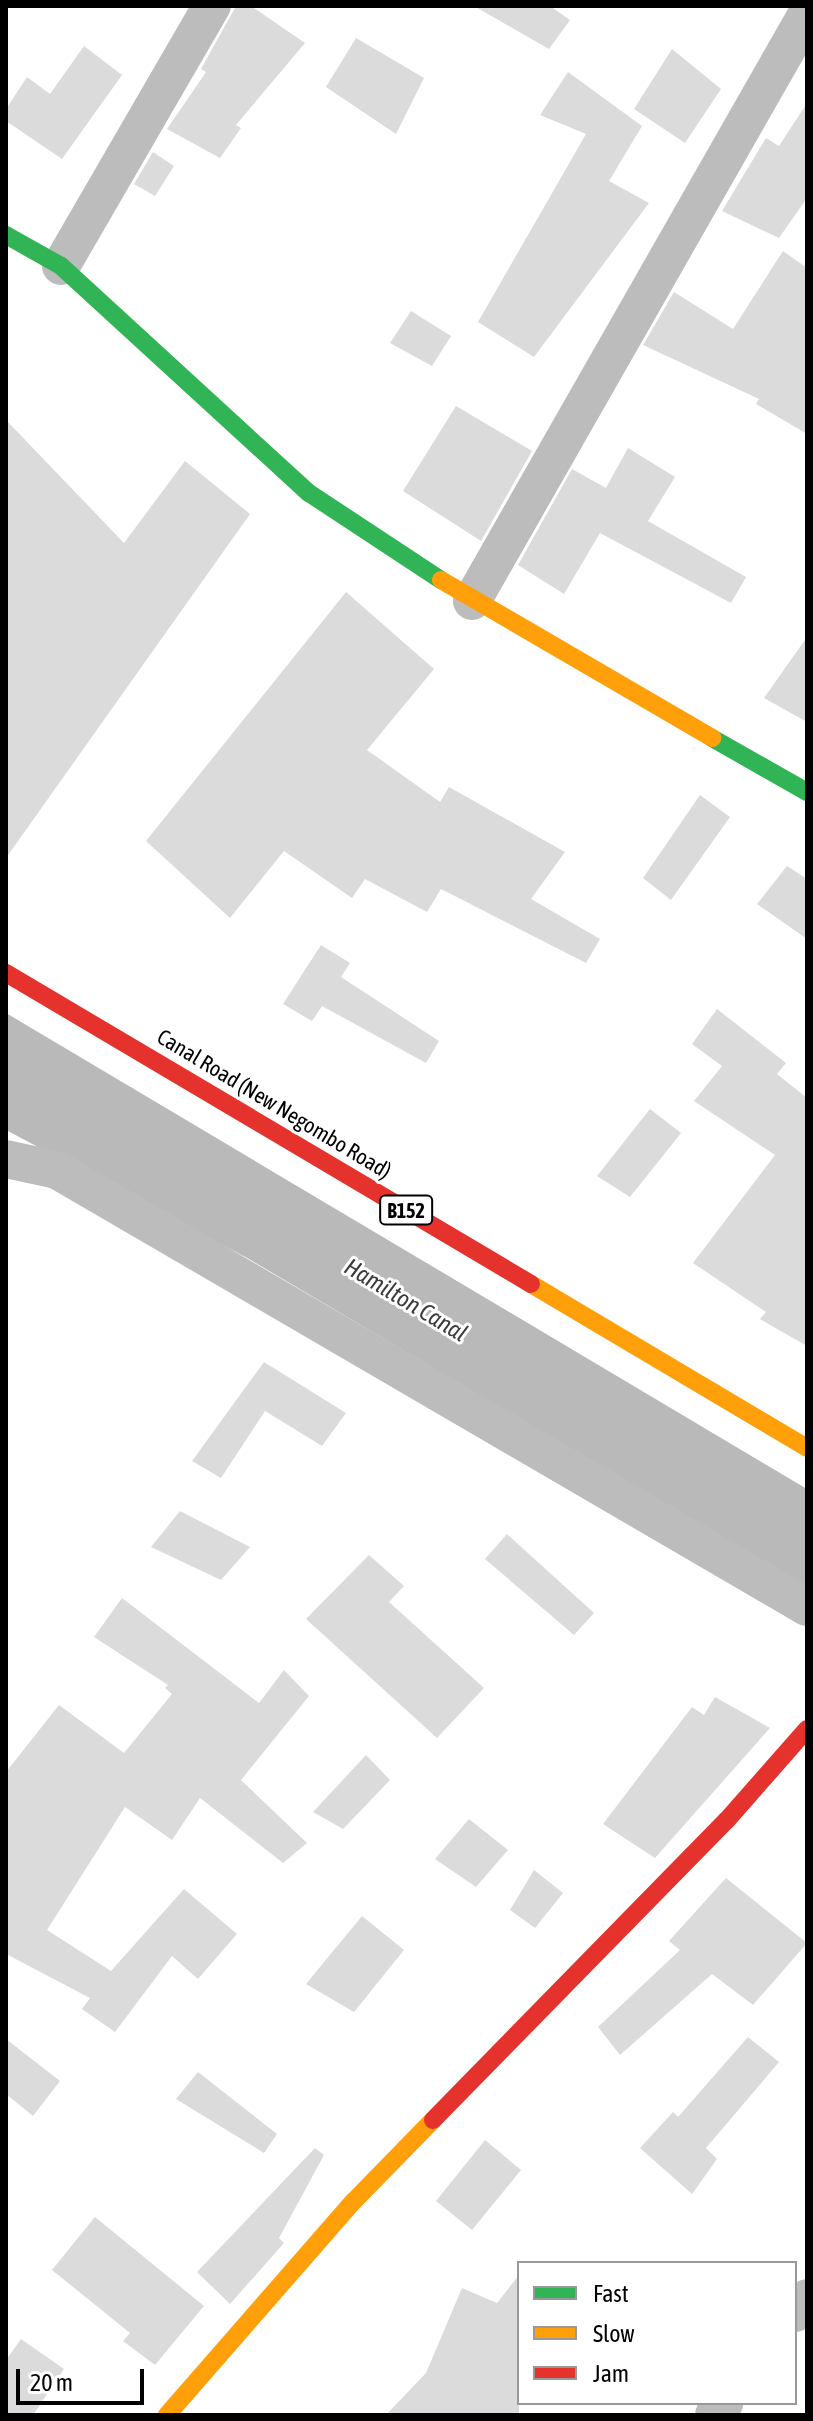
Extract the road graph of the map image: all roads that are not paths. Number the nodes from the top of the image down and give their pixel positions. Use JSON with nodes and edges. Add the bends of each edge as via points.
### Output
{"nodes":[{"id":1,"x":212,"y":6,"type":"edge"},
{"id":2,"x":807,"y":14,"type":"edge"},
{"id":3,"x":6,"y":235,"type":"edge"},
{"id":4,"x":61,"y":266,"type":"junction"},
{"id":5,"x":472,"y":601,"type":"junction"},
{"id":6,"x":807,"y":792,"type":"edge"},
{"id":7,"x":6,"y":973,"type":"edge"},
{"id":8,"x":6,"y":1159,"type":"edge"},
{"id":9,"x":807,"y":1448,"type":"edge"},
{"id":10,"x":807,"y":1607,"type":"edge"},
{"id":11,"x":807,"y":1729,"type":"edge"},
{"id":12,"x":167,"y":2415,"type":"edge"}],
"edges":[{"from":1,"to":4,"type":"street"},
{"from":2,"to":5,"type":"street"},
{"from":3,"to":4,"type":"street"},
{"from":4,"to":5,"type":"street","via":[[309,493]]},
{"from":5,"to":6,"type":"street"},
{"from":7,"to":9,"type":"street","name":"Canal Road (New Negombo Road)","number":"B152"},
{"from":8,"to":10,"type":"street","via":[[57,1170]]},
{"from":11,"to":12,"type":"street","via":[[727,1820],[354,2201]]}]}
